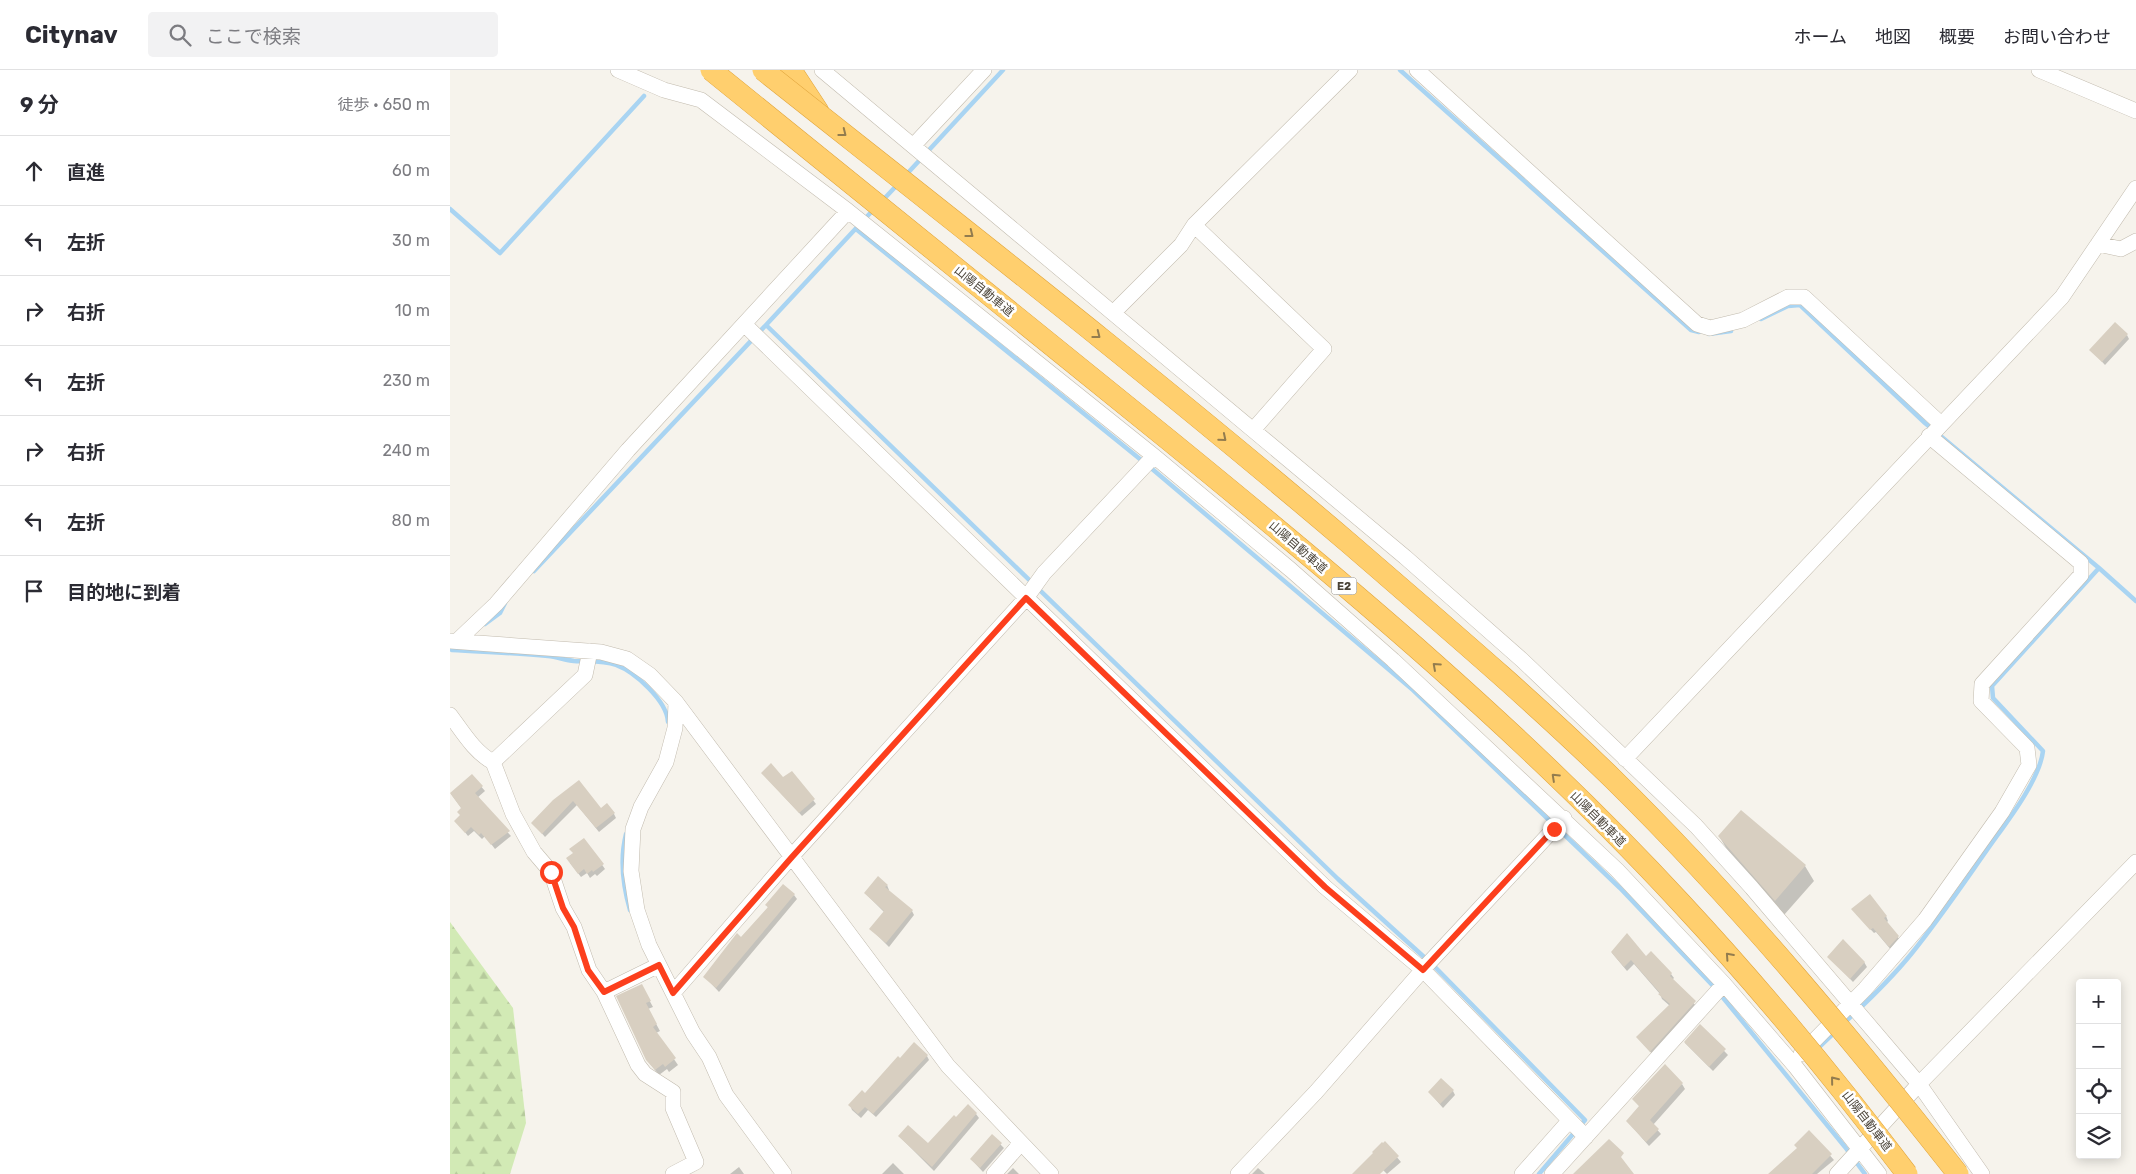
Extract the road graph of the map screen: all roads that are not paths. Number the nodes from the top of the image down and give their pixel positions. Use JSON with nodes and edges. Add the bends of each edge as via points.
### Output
{"nodes":[{"id":1,"x":618,"y":70,"type":"edge"},
{"id":2,"x":711,"y":70,"type":"edge"},
{"id":3,"x":763,"y":70,"type":"edge"},
{"id":4,"x":791,"y":70,"type":"edge"},
{"id":5,"x":822,"y":70,"type":"edge"},
{"id":6,"x":984,"y":70,"type":"edge"},
{"id":7,"x":1350,"y":70,"type":"edge"},
{"id":8,"x":1417,"y":70,"type":"edge"},
{"id":9,"x":2039,"y":70,"type":"edge"},
{"id":10,"x":2136,"y":111,"type":"edge"},
{"id":11,"x":821,"y":116,"type":"junction"},
{"id":12,"x":916,"y":148,"type":"junction"},
{"id":13,"x":2136,"y":188,"type":"edge"},
{"id":14,"x":852,"y":214,"type":"junction"},
{"id":15,"x":1194,"y":225,"type":"junction"},
{"id":16,"x":2136,"y":241,"type":"edge"},
{"id":17,"x":2098,"y":244,"type":"junction"},
{"id":18,"x":1113,"y":313,"type":"junction"},
{"id":19,"x":753,"y":332,"type":"junction"},
{"id":20,"x":1253,"y":430,"type":"junction"},
{"id":21,"x":1935,"y":430,"type":"junction"},
{"id":22,"x":1149,"y":462,"type":"junction"},
{"id":23,"x":1031,"y":591,"type":"junction"},
{"id":24,"x":453,"y":641,"type":"edge"},
{"id":25,"x":590,"y":657,"type":"junction"},
{"id":26,"x":676,"y":702,"type":"junction"},
{"id":27,"x":450,"y":714,"type":"edge"},
{"id":28,"x":1625,"y":759,"type":"junction"},
{"id":29,"x":493,"y":762,"type":"junction"},
{"id":30,"x":1559,"y":824,"type":"junction"},
{"id":31,"x":792,"y":857,"type":"junction"},
{"id":32,"x":2136,"y":862,"type":"edge"},
{"id":33,"x":1428,"y":965,"type":"junction"},
{"id":34,"x":655,"y":967,"type":"junction"},
{"id":35,"x":1720,"y":989,"type":"junction"},
{"id":36,"x":604,"y":992,"type":"junction"},
{"id":37,"x":673,"y":993,"type":"junction"},
{"id":38,"x":1856,"y":1009,"type":"junction"},
{"id":39,"x":1795,"y":1067,"type":"junction"},
{"id":40,"x":1919,"y":1084,"type":"junction"},
{"id":41,"x":1577,"y":1129,"type":"junction"},
{"id":42,"x":1022,"y":1144,"type":"junction"},
{"id":43,"x":1854,"y":1154,"type":"junction"},
{"id":44,"x":673,"y":1174,"type":"edge"},
{"id":45,"x":784,"y":1174,"type":"edge"},
{"id":46,"x":994,"y":1174,"type":"edge"},
{"id":47,"x":1050,"y":1174,"type":"edge"},
{"id":48,"x":1238,"y":1174,"type":"edge"},
{"id":49,"x":1522,"y":1174,"type":"edge"},
{"id":50,"x":1552,"y":1174,"type":"edge"},
{"id":51,"x":1837,"y":1174,"type":"edge"},
{"id":52,"x":1879,"y":1174,"type":"edge"},
{"id":53,"x":1907,"y":1174,"type":"edge"},
{"id":54,"x":1958,"y":1174,"type":"edge"},
{"id":55,"x":1982,"y":1174,"type":"edge"}],
"edges":[{"from":1,"to":14,"type":"street","via":[[664,90],[701,100]]},
{"from":53,"to":2,"type":"highway","name":"山陽自動車道","number":"E2","one_way":true,"bridge":true,"via":[[1763,993],[1679,900],[1581,801],[1434,663],[1268,521]]},
{"from":3,"to":11,"type":"highway","bridge":true},
{"from":4,"to":11,"type":"highway"},
{"from":5,"to":12,"type":"street"},
{"from":6,"to":12,"type":"street"},
{"from":7,"to":15,"type":"street"},
{"from":8,"to":21,"type":"street","via":[[1697,324],[1710,328],[1743,320],[1788,297],[1804,297]]},
{"from":9,"to":10,"type":"street"},
{"from":11,"to":54,"type":"highway","one_way":true,"bridge":true,"via":[[1290,493],[1500,675],[1612,779],[1706,874],[1799,979]]},
{"from":12,"to":18,"type":"street"},
{"from":13,"to":17,"type":"street"},
{"from":14,"to":19,"type":"street"},
{"from":14,"to":22,"type":"street"},
{"from":15,"to":18,"type":"street","via":[[1181,245]]},
{"from":15,"to":20,"type":"street","via":[[1324,349]]},
{"from":16,"to":17,"type":"street","via":[[2121,249]]},
{"from":17,"to":21,"type":"street","via":[[2062,297]]},
{"from":18,"to":20,"type":"street"},
{"from":19,"to":23,"type":"street"},
{"from":19,"to":24,"type":"street","via":[[628,450],[496,604]]},
{"from":20,"to":28,"type":"street","via":[[1522,660]]},
{"from":21,"to":28,"type":"street"},
{"from":21,"to":38,"type":"street","via":[[2081,563],[2081,575],[1982,684],[1981,700],[2027,748],[2029,765],[2002,812]]},
{"from":22,"to":23,"type":"street"},
{"from":22,"to":30,"type":"street","via":[[1291,570],[1393,660]]},
{"from":23,"to":31,"type":"street"},
{"from":23,"to":33,"type":"street","via":[[1325,887]]},
{"from":24,"to":25,"type":"street"},
{"from":25,"to":26,"type":"street","via":[[627,659],[650,674]]},
{"from":25,"to":29,"type":"street","via":[[585,675]]},
{"from":26,"to":31,"type":"street"},
{"from":26,"to":34,"type":"street","via":[[666,762],[641,807],[633,829],[631,871],[637,910]]},
{"from":27,"to":29,"type":"street","via":[[468,739]]},
{"from":28,"to":38,"type":"street","via":[[1708,840]]},
{"from":29,"to":36,"type":"street","via":[[513,814],[534,852],[551,872],[588,970]]},
{"from":30,"to":33,"type":"street"},
{"from":30,"to":35,"type":"street","via":[[1617,870]]},
{"from":31,"to":37,"type":"street"},
{"from":31,"to":42,"type":"street","via":[[948,1066]]},
{"from":32,"to":40,"type":"street"},
{"from":33,"to":41,"type":"street"},
{"from":33,"to":48,"type":"street","via":[[1316,1092]]},
{"from":34,"to":36,"type":"street"},
{"from":34,"to":37,"type":"street"},
{"from":35,"to":39,"type":"street"},
{"from":35,"to":41,"type":"street"},
{"from":36,"to":44,"type":"street","via":[[638,1065],[673,1092],[672,1108],[696,1162]]},
{"from":37,"to":45,"type":"street","via":[[726,1095]]},
{"from":38,"to":39,"type":"street"},
{"from":38,"to":40,"type":"street"},
{"from":39,"to":43,"type":"street"},
{"from":40,"to":43,"type":"street"},
{"from":40,"to":55,"type":"street"},
{"from":41,"to":49,"type":"street"},
{"from":41,"to":50,"type":"street"},
{"from":42,"to":46,"type":"street"},
{"from":42,"to":47,"type":"street"},
{"from":43,"to":51,"type":"street"},
{"from":43,"to":52,"type":"street"}]}
